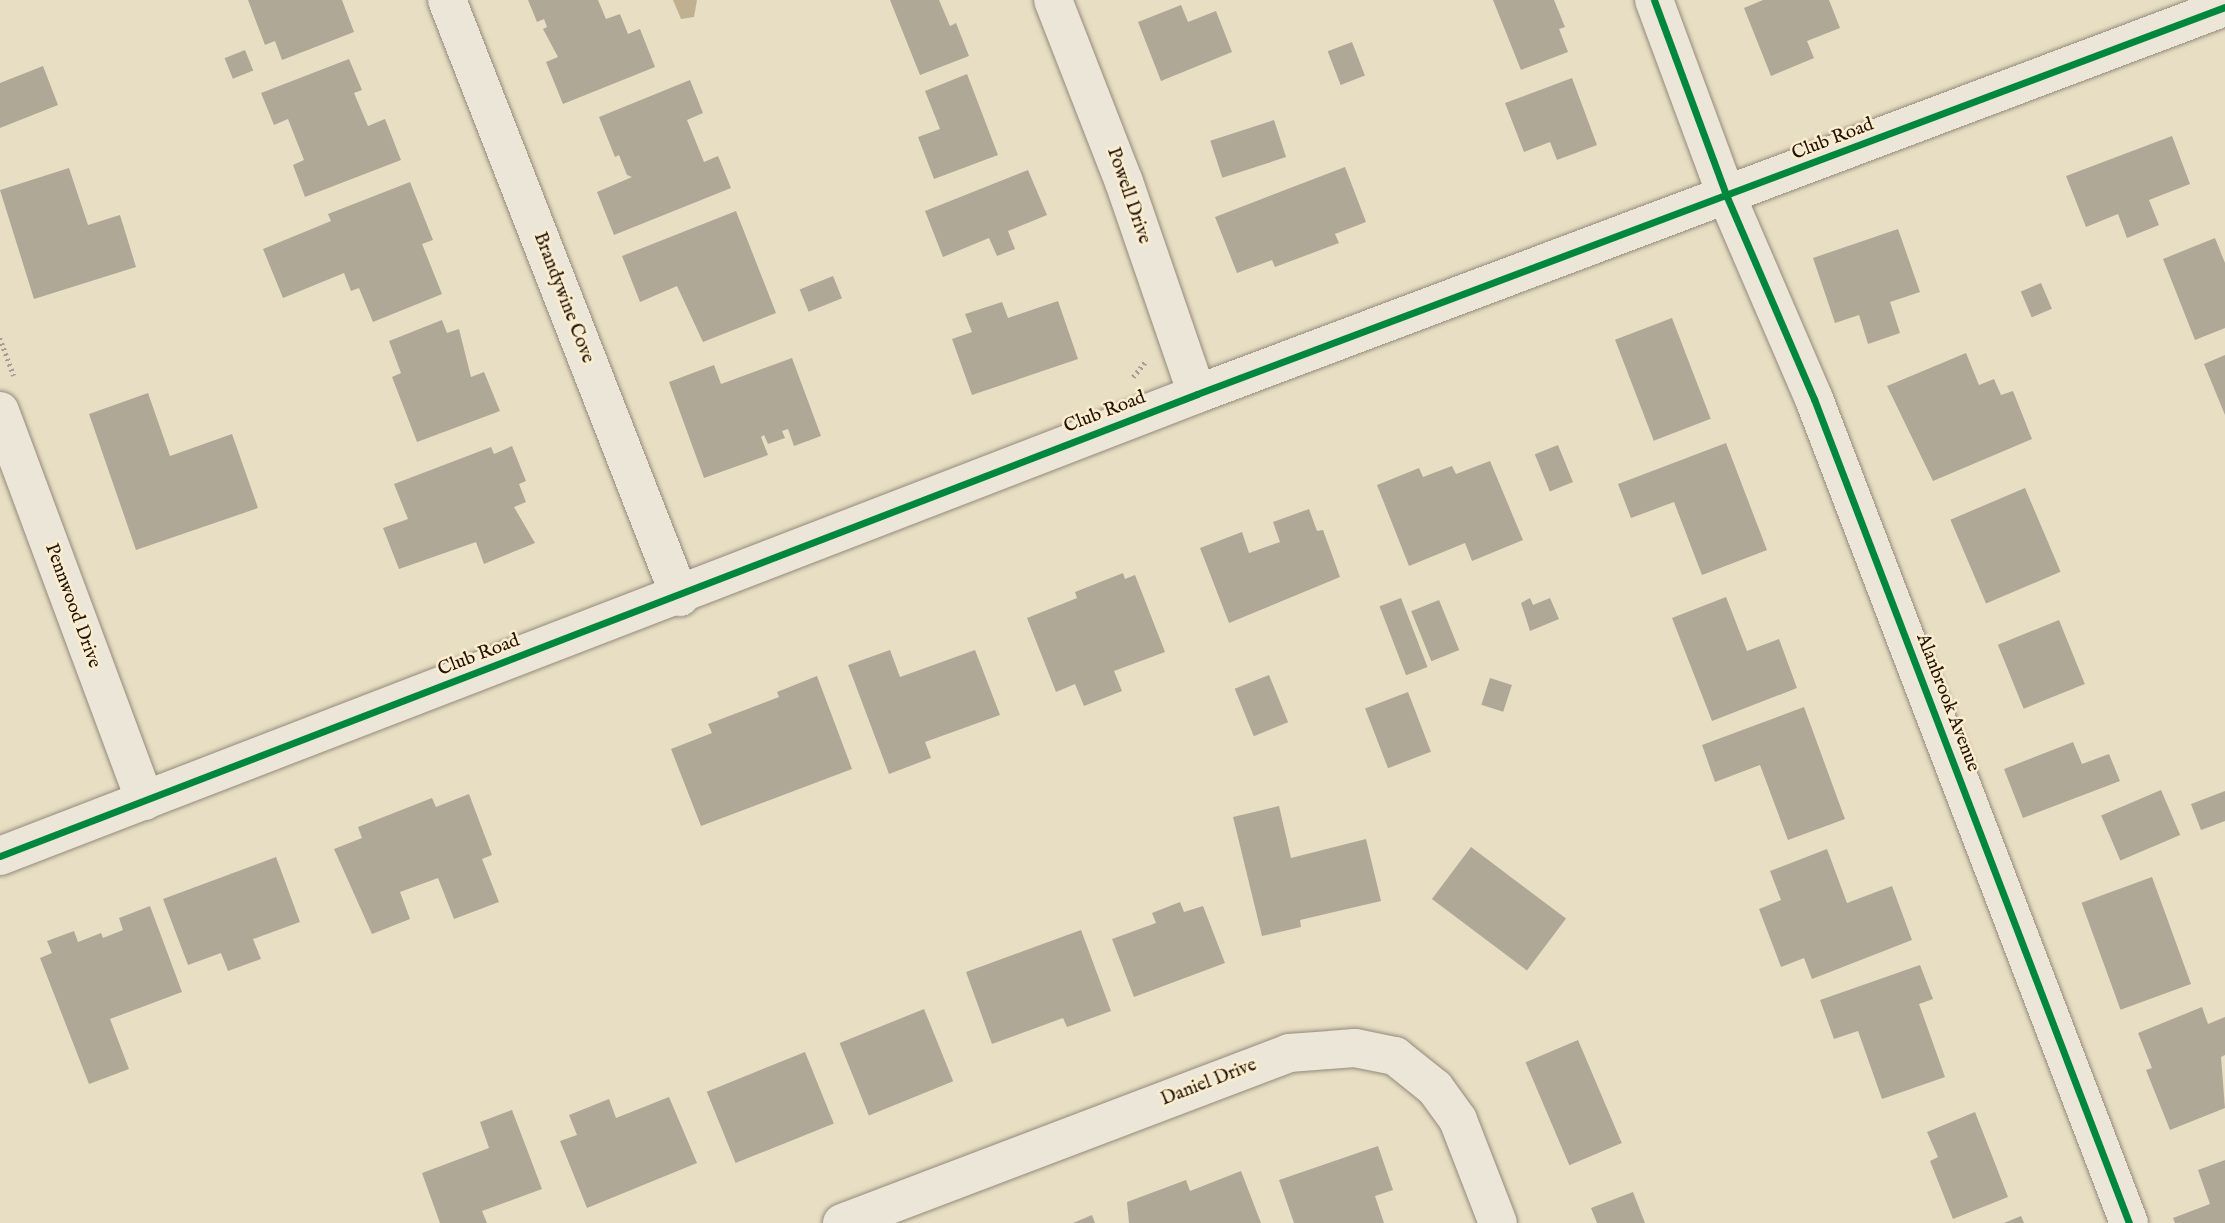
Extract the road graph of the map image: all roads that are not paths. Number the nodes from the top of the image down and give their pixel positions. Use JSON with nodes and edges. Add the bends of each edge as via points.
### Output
{"nodes":[{"id":1,"x":447,"y":0,"type":"edge"},
{"id":2,"x":1053,"y":0,"type":"edge"},
{"id":3,"x":1654,"y":0,"type":"edge"},
{"id":4,"x":2225,"y":7,"type":"edge"},
{"id":5,"x":1727,"y":197,"type":"junction"},
{"id":6,"x":1197,"y":394,"type":"junction"},
{"id":7,"x":10,"y":400,"type":"edge"},
{"id":8,"x":680,"y":597,"type":"junction"},
{"id":9,"x":145,"y":801,"type":"junction"},
{"id":10,"x":0,"y":856,"type":"edge"},
{"id":11,"x":842,"y":1223,"type":"edge"},
{"id":12,"x":1498,"y":1223,"type":"edge"},
{"id":13,"x":2129,"y":1223,"type":"edge"}],
"edges":[{"from":1,"to":8,"type":"street","name":"Brandywine Cove"},
{"from":2,"to":6,"type":"street","name":"Powell Drive","via":[[1124,182]]},
{"from":3,"to":5,"type":"street","name":"Alanbrook Avenue"},
{"from":4,"to":5,"type":"street","name":"Club Road"},
{"from":5,"to":6,"type":"street","name":"Club Road"},
{"from":5,"to":13,"type":"street","name":"Alanbrook Avenue","via":[[1814,399]]},
{"from":6,"to":8,"type":"street","name":"Club Road"},
{"from":7,"to":9,"type":"street","name":"Pennwood Drive"},
{"from":8,"to":9,"type":"street","name":"Club Road"},
{"from":9,"to":10,"type":"street","name":"Club Road"},
{"from":11,"to":12,"type":"street","name":"Daniel Drive","via":[[1289,1054],[1355,1048],[1395,1056],[1435,1088],[1458,1120]]}]}
